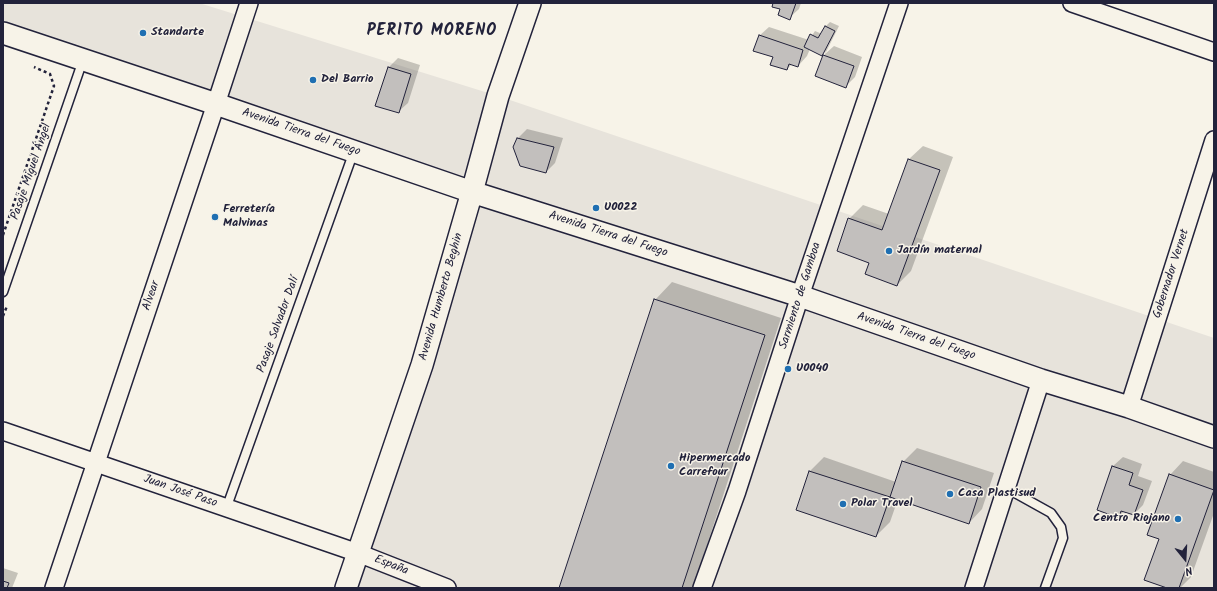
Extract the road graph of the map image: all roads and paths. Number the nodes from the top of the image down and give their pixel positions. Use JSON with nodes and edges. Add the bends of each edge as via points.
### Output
{"nodes":[{"id":1,"x":249,"y":3,"type":"edge"},
{"id":2,"x":530,"y":3,"type":"edge"},
{"id":3,"x":899,"y":3,"type":"edge"},
{"id":4,"x":1072,"y":3,"type":"edge"},
{"id":5,"x":3,"y":33,"type":"edge"},
{"id":6,"x":1214,"y":52,"type":"edge"},
{"id":7,"x":84,"y":60,"type":"junction"},
{"id":8,"x":50,"y":74,"type":"dead end"},
{"id":9,"x":216,"y":104,"type":"junction"},
{"id":10,"x":1214,"y":140,"type":"edge"},
{"id":11,"x":354,"y":150,"type":"junction"},
{"id":12,"x":472,"y":192,"type":"junction"},
{"id":13,"x":3,"y":235,"type":"edge"},
{"id":14,"x":3,"y":292,"type":"edge"},
{"id":15,"x":800,"y":296,"type":"junction"},
{"id":16,"x":1041,"y":380,"type":"junction"},
{"id":17,"x":1129,"y":407,"type":"junction"},
{"id":18,"x":3,"y":432,"type":"edge"},
{"id":19,"x":1214,"y":437,"type":"edge"},
{"id":20,"x":96,"y":462,"type":"junction"},
{"id":21,"x":1006,"y":488,"type":"junction"},
{"id":22,"x":226,"y":508,"type":"junction"},
{"id":23,"x":358,"y":553,"type":"junction"},
{"id":24,"x":54,"y":588,"type":"edge"},
{"id":25,"x":346,"y":588,"type":"edge"},
{"id":26,"x":447,"y":588,"type":"edge"},
{"id":27,"x":702,"y":588,"type":"edge"},
{"id":28,"x":974,"y":588,"type":"edge"},
{"id":29,"x":1045,"y":588,"type":"edge"}],
"edges":[{"from":1,"to":9,"type":"street","name":"Alvear"},
{"from":2,"to":12,"type":"street","name":"Avenida Humberto Beghin","via":[[498,96]]},
{"from":3,"to":15,"type":"street","name":"Sarmiento de Gamboa"},
{"from":4,"to":6,"type":"street"},
{"from":5,"to":7,"type":"street","name":"Avenida Tierra del Fuego"},
{"from":7,"to":9,"type":"street","name":"Avenida Tierra del Fuego"},
{"from":7,"to":14,"type":"lane","name":"Pasaje Miguel Ángel"},
{"from":8,"to":13,"type":"path","via":[[54,86]]},
{"from":9,"to":11,"type":"street","name":"Avenida Tierra del Fuego"},
{"from":9,"to":20,"type":"street","name":"Alvear"},
{"from":10,"to":17,"type":"street","name":"Gobernador Vernet"},
{"from":11,"to":12,"type":"street","name":"Avenida Tierra del Fuego"},
{"from":11,"to":22,"type":"lane","name":"Pasaje Salvador Dalí"},
{"from":12,"to":15,"type":"street","name":"Avenida Tierra del Fuego"},
{"from":12,"to":23,"type":"street","name":"Avenida Humberto Beghin","via":[[422,365]]},
{"from":15,"to":16,"type":"street","name":"Avenida Tierra del Fuego"},
{"from":15,"to":27,"type":"street","name":"Sarmiento de Gamboa","via":[[737,491]]},
{"from":16,"to":17,"type":"street","name":"Avenida Tierra del Fuego"},
{"from":16,"to":21,"type":"street"},
{"from":17,"to":19,"type":"street","name":"Avenida Tierra del Fuego"},
{"from":18,"to":20,"type":"street","name":"Juan José Paso"},
{"from":20,"to":22,"type":"street","name":"Juan José Paso"},
{"from":20,"to":24,"type":"street","name":"Alvear"},
{"from":21,"to":28,"type":"street"},
{"from":21,"to":29,"type":"lane","via":[[1051,513],[1061,527],[1063,538]]},
{"from":22,"to":23,"type":"street","name":"Juan José Paso"},
{"from":23,"to":25,"type":"street","name":"Avenida Humberto Beghin"},
{"from":23,"to":26,"type":"street","name":"España"}]}
